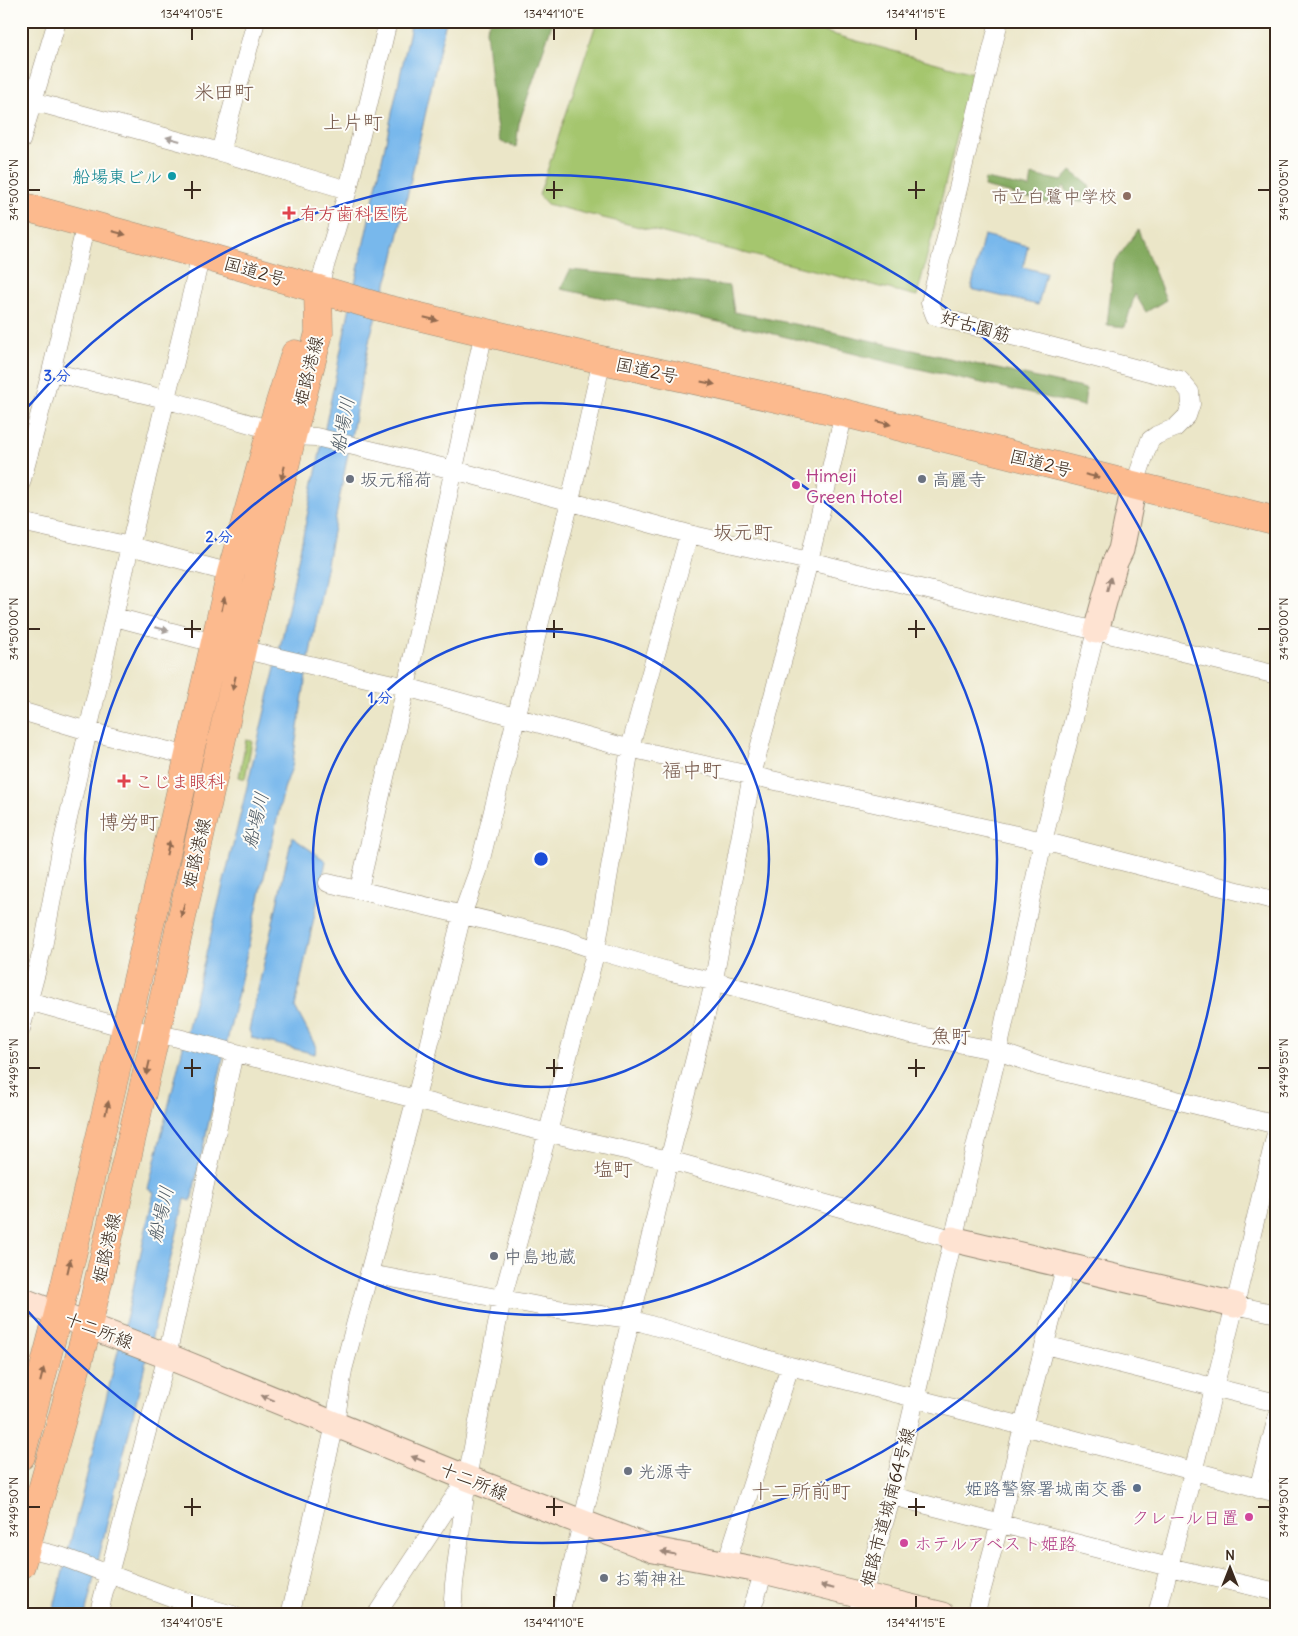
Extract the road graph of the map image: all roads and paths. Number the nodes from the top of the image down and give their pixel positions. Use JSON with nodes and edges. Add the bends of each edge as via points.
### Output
{"nodes":[{"id":1,"x":57,"y":21,"type":"edge"},
{"id":2,"x":256,"y":21,"type":"edge"},
{"id":3,"x":388,"y":21,"type":"edge"},
{"id":4,"x":999,"y":21,"type":"edge"},
{"id":5,"x":27,"y":99,"type":"edge"},
{"id":6,"x":21,"y":141,"type":"edge"},
{"id":7,"x":220,"y":152,"type":"junction"},
{"id":8,"x":348,"y":190,"type":"junction"},
{"id":9,"x":21,"y":206,"type":"edge"},
{"id":10,"x":86,"y":224,"type":"junction"},
{"id":11,"x":201,"y":255,"type":"junction"},
{"id":12,"x":318,"y":289,"type":"junction"},
{"id":13,"x":484,"y":332,"type":"junction"},
{"id":14,"x":602,"y":360,"type":"junction"},
{"id":15,"x":50,"y":372,"type":"junction"},
{"id":16,"x":165,"y":399,"type":"junction"},
{"id":17,"x":844,"y":413,"type":"junction"},
{"id":18,"x":293,"y":435,"type":"junction"},
{"id":19,"x":454,"y":470,"type":"junction"},
{"id":20,"x":21,"y":483,"type":"edge"},
{"id":21,"x":1134,"y":486,"type":"junction"},
{"id":22,"x":570,"y":502,"type":"junction"},
{"id":23,"x":1277,"y":520,"type":"edge"},
{"id":24,"x":21,"y":522,"type":"edge"},
{"id":25,"x":689,"y":534,"type":"junction"},
{"id":26,"x":130,"y":546,"type":"junction"},
{"id":27,"x":809,"y":560,"type":"junction"},
{"id":28,"x":231,"y":573,"type":"junction"},
{"id":29,"x":115,"y":616,"type":"junction"},
{"id":30,"x":1096,"y":631,"type":"junction"},
{"id":31,"x":214,"y":643,"type":"junction"},
{"id":32,"x":242,"y":649,"type":"junction"},
{"id":33,"x":1277,"y":675,"type":"edge"},
{"id":34,"x":406,"y":687,"type":"junction"},
{"id":35,"x":21,"y":711,"type":"edge"},
{"id":36,"x":516,"y":717,"type":"junction"},
{"id":37,"x":88,"y":731,"type":"junction"},
{"id":38,"x":630,"y":748,"type":"junction"},
{"id":39,"x":189,"y":756,"type":"junction"},
{"id":40,"x":752,"y":775,"type":"junction"},
{"id":41,"x":1043,"y":841,"type":"junction"},
{"id":42,"x":328,"y":883,"type":"dead end"},
{"id":43,"x":359,"y":889,"type":"junction"},
{"id":44,"x":1277,"y":901,"type":"edge"},
{"id":45,"x":462,"y":915,"type":"junction"},
{"id":46,"x":596,"y":950,"type":"junction"},
{"id":47,"x":712,"y":981,"type":"junction"},
{"id":48,"x":25,"y":1000,"type":"edge"},
{"id":49,"x":126,"y":1028,"type":"junction"},
{"id":50,"x":21,"y":1029,"type":"edge"},
{"id":51,"x":167,"y":1036,"type":"junction"},
{"id":52,"x":998,"y":1051,"type":"junction"},
{"id":53,"x":234,"y":1053,"type":"junction"},
{"id":54,"x":416,"y":1098,"type":"junction"},
{"id":55,"x":1277,"y":1127,"type":"edge"},
{"id":56,"x":548,"y":1132,"type":"junction"},
{"id":57,"x":669,"y":1160,"type":"junction"},
{"id":58,"x":952,"y":1239,"type":"junction"},
{"id":59,"x":1066,"y":1265,"type":"junction"},
{"id":60,"x":370,"y":1274,"type":"junction"},
{"id":61,"x":502,"y":1299,"type":"junction"},
{"id":62,"x":21,"y":1300,"type":"edge"},
{"id":63,"x":1235,"y":1305,"type":"junction"},
{"id":64,"x":58,"y":1314,"type":"junction"},
{"id":65,"x":1277,"y":1314,"type":"edge"},
{"id":66,"x":630,"y":1320,"type":"junction"},
{"id":67,"x":100,"y":1330,"type":"junction"},
{"id":68,"x":1045,"y":1345,"type":"junction"},
{"id":69,"x":166,"y":1356,"type":"junction"},
{"id":70,"x":790,"y":1366,"type":"junction"},
{"id":71,"x":1214,"y":1387,"type":"junction"},
{"id":72,"x":915,"y":1400,"type":"junction"},
{"id":73,"x":1277,"y":1403,"type":"edge"},
{"id":74,"x":1277,"y":1418,"type":"edge"},
{"id":75,"x":335,"y":1425,"type":"junction"},
{"id":76,"x":1023,"y":1426,"type":"junction"},
{"id":77,"x":22,"y":1453,"type":"edge"},
{"id":78,"x":1193,"y":1472,"type":"junction"},
{"id":79,"x":467,"y":1478,"type":"junction"},
{"id":80,"x":1258,"y":1489,"type":"junction"},
{"id":81,"x":1277,"y":1493,"type":"edge"},
{"id":82,"x":892,"y":1496,"type":"junction"},
{"id":83,"x":583,"y":1523,"type":"junction"},
{"id":84,"x":1000,"y":1523,"type":"junction"},
{"id":85,"x":24,"y":1556,"type":"edge"},
{"id":86,"x":726,"y":1564,"type":"junction"},
{"id":87,"x":1169,"y":1567,"type":"junction"},
{"id":88,"x":764,"y":1571,"type":"junction"},
{"id":89,"x":110,"y":1575,"type":"junction"},
{"id":90,"x":1277,"y":1592,"type":"edge"},
{"id":91,"x":860,"y":1605,"type":"edge"},
{"id":92,"x":98,"y":1615,"type":"edge"},
{"id":93,"x":233,"y":1615,"type":"edge"},
{"id":94,"x":290,"y":1615,"type":"edge"},
{"id":95,"x":376,"y":1615,"type":"edge"},
{"id":96,"x":452,"y":1615,"type":"edge"},
{"id":97,"x":560,"y":1615,"type":"edge"},
{"id":98,"x":750,"y":1615,"type":"edge"},
{"id":99,"x":943,"y":1615,"type":"edge"},
{"id":100,"x":976,"y":1615,"type":"edge"},
{"id":101,"x":1156,"y":1615,"type":"edge"}],
"edges":[{"from":1,"to":5,"type":"street"},
{"from":2,"to":7,"type":"street"},
{"from":3,"to":8,"type":"street"},
{"from":4,"to":21,"type":"street","name":"好古園筋","via":[[930,303],[935,316],[1180,380],[1190,392],[1187,416],[1175,428],[1150,440]]},
{"from":5,"to":6,"type":"street"},
{"from":7,"to":5,"type":"street","one_way":true},
{"from":7,"to":8,"type":"street"},
{"from":8,"to":12,"type":"street"},
{"from":9,"to":10,"type":"main road","name":"国道2号"},
{"from":10,"to":11,"type":"main road","name":"国道2号","one_way":true},
{"from":10,"to":15,"type":"street"},
{"from":11,"to":12,"type":"main road","name":"国道2号"},
{"from":11,"to":16,"type":"street"},
{"from":12,"to":13,"type":"main road","name":"国道2号","one_way":true},
{"from":12,"to":18,"type":"main road","name":"姫路港線","via":[[319,333]]},
{"from":13,"to":14,"type":"main road","name":"国道2号"},
{"from":13,"to":19,"type":"street"},
{"from":14,"to":17,"type":"main road","name":"国道2号","one_way":true},
{"from":14,"to":22,"type":"street"},
{"from":15,"to":16,"type":"street"},
{"from":15,"to":20,"type":"street"},
{"from":16,"to":18,"type":"street"},
{"from":16,"to":26,"type":"street"},
{"from":17,"to":21,"type":"main road","name":"国道2号","one_way":true},
{"from":17,"to":27,"type":"street"},
{"from":18,"to":19,"type":"street","via":[[356,446]]},
{"from":18,"to":28,"type":"main road","name":"姫路港線"},
{"from":18,"to":32,"type":"main road","name":"姫路港線","one_way":true},
{"from":19,"to":22,"type":"street"},
{"from":19,"to":34,"type":"street"},
{"from":21,"to":23,"type":"main road","name":"国道2号"},
{"from":30,"to":21,"type":"street","one_way":true,"via":[[1121,550]]},
{"from":22,"to":25,"type":"street"},
{"from":22,"to":36,"type":"street"},
{"from":24,"to":26,"type":"street"},
{"from":25,"to":27,"type":"street"},
{"from":25,"to":38,"type":"street"},
{"from":26,"to":28,"type":"street"},
{"from":26,"to":29,"type":"street"},
{"from":27,"to":30,"type":"street"},
{"from":27,"to":40,"type":"street"},
{"from":31,"to":28,"type":"main road","name":"姫路港線","one_way":true},
{"from":29,"to":31,"type":"street","one_way":true},
{"from":29,"to":37,"type":"street"},
{"from":30,"to":33,"type":"street"},
{"from":30,"to":41,"type":"street","name":"姫路市道城南64号線"},
{"from":31,"to":32,"type":"street"},
{"from":31,"to":39,"type":"main road","name":"姫路港線"},
{"from":32,"to":34,"type":"street"},
{"from":32,"to":51,"type":"main road","name":"姫路港線","one_way":true},
{"from":34,"to":36,"type":"street"},
{"from":34,"to":43,"type":"street"},
{"from":35,"to":37,"type":"street"},
{"from":36,"to":38,"type":"street"},
{"from":36,"to":45,"type":"street","via":[[478,871]]},
{"from":37,"to":39,"type":"street"},
{"from":37,"to":48,"type":"street","via":[[43,947]]},
{"from":38,"to":40,"type":"street"},
{"from":38,"to":46,"type":"street"},
{"from":49,"to":39,"type":"main road","name":"姫路港線","one_way":true},
{"from":40,"to":41,"type":"street"},
{"from":40,"to":47,"type":"street"},
{"from":41,"to":44,"type":"street"},
{"from":41,"to":52,"type":"street","name":"姫路市道城南64号線"},
{"from":42,"to":43,"type":"street"},
{"from":43,"to":45,"type":"street"},
{"from":45,"to":46,"type":"street","via":[[561,938]]},
{"from":45,"to":54,"type":"street"},
{"from":46,"to":47,"type":"street"},
{"from":46,"to":56,"type":"street"},
{"from":47,"to":52,"type":"street","via":[[911,1034]]},
{"from":47,"to":57,"type":"street"},
{"from":48,"to":49,"type":"street"},
{"from":48,"to":50,"type":"street"},
{"from":49,"to":51,"type":"street"},
{"from":64,"to":49,"type":"main road","name":"姫路港線","one_way":true},
{"from":51,"to":53,"type":"street"},
{"from":51,"to":67,"type":"main road","name":"姫路港線","one_way":true},
{"from":52,"to":55,"type":"street","via":[[1039,1066]]},
{"from":52,"to":58,"type":"street","name":"姫路市道城南64号線"},
{"from":53,"to":54,"type":"street"},
{"from":53,"to":69,"type":"street"},
{"from":54,"to":56,"type":"street"},
{"from":54,"to":60,"type":"street"},
{"from":55,"to":63,"type":"street"},
{"from":56,"to":57,"type":"street"},
{"from":56,"to":61,"type":"street"},
{"from":57,"to":58,"type":"street"},
{"from":57,"to":66,"type":"street"},
{"from":58,"to":59,"type":"street"},
{"from":58,"to":72,"type":"street","name":"姫路市道城南64号線"},
{"from":59,"to":63,"type":"street"},
{"from":59,"to":68,"type":"street"},
{"from":60,"to":61,"type":"street"},
{"from":60,"to":75,"type":"street","via":[[343,1370]]},
{"from":61,"to":66,"type":"street"},
{"from":61,"to":79,"type":"street"},
{"from":62,"to":64,"type":"street","name":"十二所線"},
{"from":63,"to":65,"type":"street"},
{"from":63,"to":71,"type":"street"},
{"from":64,"to":67,"type":"street","name":"十二所線"},
{"from":77,"to":64,"type":"main road","name":"姫路港線","one_way":true},
{"from":66,"to":70,"type":"street"},
{"from":66,"to":83,"type":"street"},
{"from":67,"to":69,"type":"street","name":"十二所線"},
{"from":67,"to":85,"type":"main road","name":"姫路港線"},
{"from":68,"to":71,"type":"street"},
{"from":68,"to":76,"type":"street"},
{"from":75,"to":69,"type":"street","name":"十二所線","one_way":true},
{"from":69,"to":89,"type":"street"},
{"from":70,"to":72,"type":"street"},
{"from":70,"to":86,"type":"street"},
{"from":71,"to":73,"type":"street"},
{"from":71,"to":78,"type":"street"},
{"from":72,"to":76,"type":"street"},
{"from":72,"to":82,"type":"street","name":"姫路市道城南64号線"},
{"from":74,"to":80,"type":"street"},
{"from":79,"to":75,"type":"street","name":"十二所線","one_way":true},
{"from":75,"to":94,"type":"street"},
{"from":76,"to":78,"type":"street"},
{"from":76,"to":84,"type":"street"},
{"from":78,"to":80,"type":"street"},
{"from":78,"to":87,"type":"street"},
{"from":79,"to":83,"type":"street","name":"十二所線"},
{"from":79,"to":95,"type":"street"},
{"from":79,"to":96,"type":"street"},
{"from":80,"to":81,"type":"street"},
{"from":82,"to":84,"type":"street"},
{"from":82,"to":91,"type":"street","name":"姫路市道城南64号線"},
{"from":86,"to":83,"type":"street","name":"十二所線","one_way":true,"via":[[654,1550]]},
{"from":83,"to":97,"type":"street"},
{"from":84,"to":87,"type":"street"},
{"from":84,"to":100,"type":"street"},
{"from":85,"to":89,"type":"street","via":[[60,1556]]},
{"from":86,"to":88,"type":"street","name":"十二所線"},
{"from":87,"to":90,"type":"street"},
{"from":87,"to":101,"type":"street"},
{"from":91,"to":88,"type":"street","name":"十二所線","one_way":true},
{"from":88,"to":98,"type":"street"},
{"from":89,"to":92,"type":"street"},
{"from":89,"to":93,"type":"street"},
{"from":91,"to":99,"type":"street","name":"十二所線"}]}
